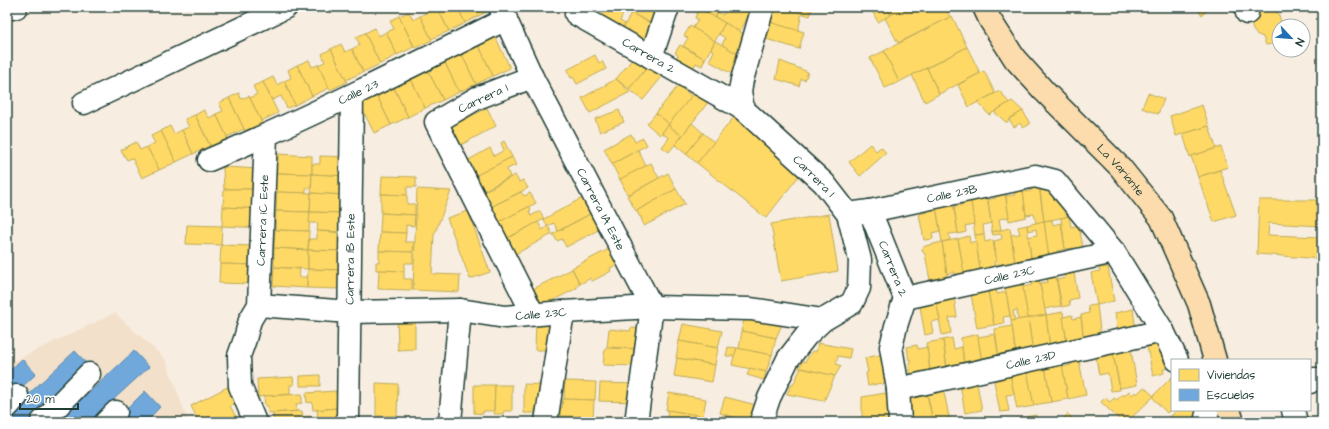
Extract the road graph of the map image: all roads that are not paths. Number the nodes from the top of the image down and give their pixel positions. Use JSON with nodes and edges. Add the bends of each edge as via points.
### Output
{"nodes":[{"id":1,"x":286,"y":7,"type":"edge"},
{"id":2,"x":668,"y":7,"type":"edge"},
{"id":3,"x":763,"y":7,"type":"edge"},
{"id":4,"x":984,"y":7,"type":"edge"},
{"id":5,"x":577,"y":11,"type":"edge"},
{"id":6,"x":503,"y":13,"type":"edge"},
{"id":7,"x":651,"y":57,"type":"junction"},
{"id":8,"x":532,"y":77,"type":"junction"},
{"id":9,"x":352,"y":96,"type":"junction"},
{"id":10,"x":84,"y":103,"type":"dead end"},
{"id":11,"x":743,"y":109,"type":"junction"},
{"id":12,"x":266,"y":136,"type":"junction"},
{"id":13,"x":209,"y":160,"type":"dead end"},
{"id":14,"x":870,"y":211,"type":"junction"},
{"id":15,"x":848,"y":214,"type":"junction"},
{"id":16,"x":1114,"y":252,"type":"junction"},
{"id":17,"x":905,"y":298,"type":"junction"},
{"id":18,"x":259,"y":305,"type":"junction"},
{"id":19,"x":652,"y":307,"type":"junction"},
{"id":20,"x":460,"y":310,"type":"junction"},
{"id":21,"x":349,"y":312,"type":"junction"},
{"id":22,"x":563,"y":312,"type":"junction"},
{"id":23,"x":533,"y":314,"type":"junction"},
{"id":24,"x":823,"y":320,"type":"junction"},
{"id":25,"x":1164,"y":331,"type":"junction"},
{"id":26,"x":1177,"y":359,"type":"edge"},
{"id":27,"x":1215,"y":359,"type":"edge"},
{"id":28,"x":88,"y":374,"type":"dead end"},
{"id":29,"x":1322,"y":379,"type":"edge"},
{"id":30,"x":1311,"y":382,"type":"edge"},
{"id":31,"x":898,"y":389,"type":"junction"},
{"id":32,"x":1229,"y":411,"type":"edge"},
{"id":33,"x":1293,"y":411,"type":"edge"},
{"id":34,"x":42,"y":422,"type":"edge"},
{"id":35,"x":255,"y":422,"type":"edge"},
{"id":36,"x":348,"y":422,"type":"edge"},
{"id":37,"x":450,"y":422,"type":"edge"},
{"id":38,"x":546,"y":422,"type":"edge"},
{"id":39,"x":636,"y":422,"type":"edge"},
{"id":40,"x":761,"y":422,"type":"edge"},
{"id":41,"x":900,"y":422,"type":"edge"},
{"id":42,"x":1233,"y":422,"type":"edge"},
{"id":43,"x":1296,"y":422,"type":"edge"}],
"edges":[{"from":1,"to":10,"type":"street"},
{"from":2,"to":7,"type":"street"},
{"from":3,"to":11,"type":"street","via":[[742,80],[740,91]]},
{"from":4,"to":27,"type":"main road","name":"La Variante","via":[[1015,58],[1044,91],[1120,167],[1161,218],[1199,304]]},
{"from":5,"to":7,"type":"street","name":"Carrera 2"},
{"from":6,"to":8,"type":"street","name":"Carrera 1A Este"},
{"from":6,"to":9,"type":"street","name":"Calle 23"},
{"from":7,"to":11,"type":"street","name":"Carrera 2"},
{"from":8,"to":19,"type":"street","name":"Carrera 1A Este"},
{"from":8,"to":23,"type":"street","name":"Carrera 1","via":[[477,98],[436,122]]},
{"from":9,"to":12,"type":"street","name":"Calle 23"},
{"from":9,"to":21,"type":"street","name":"Carrera 1B Este"},
{"from":11,"to":15,"type":"street","name":"Carrera 1","via":[[824,183]]},
{"from":12,"to":13,"type":"street","name":"Calle 23"},
{"from":12,"to":18,"type":"street","name":"Carrera 1C Este"},
{"from":14,"to":15,"type":"street","name":"Calle 23B"},
{"from":14,"to":16,"type":"street","name":"Calle 23B","via":[[1035,176],[1055,181]]},
{"from":14,"to":17,"type":"street","name":"Carrera 2"},
{"from":15,"to":24,"type":"street","name":"Carrera 1","via":[[860,260],[859,288],[852,303]]},
{"from":16,"to":17,"type":"street","name":"Calle 23C"},
{"from":16,"to":25,"type":"street"},
{"from":17,"to":31,"type":"street","name":"Carrera 2","via":[[891,348]]},
{"from":18,"to":21,"type":"street","name":"Calle 23C"},
{"from":18,"to":35,"type":"street","via":[[250,320],[239,356],[240,386]]},
{"from":19,"to":22,"type":"street","name":"Calle 23C"},
{"from":19,"to":24,"type":"street","name":"Calle 23C","via":[[751,309]]},
{"from":19,"to":39,"type":"street"},
{"from":20,"to":21,"type":"street","name":"Calle 23C"},
{"from":20,"to":23,"type":"street","name":"Calle 23C","via":[[505,318]]},
{"from":20,"to":37,"type":"street"},
{"from":21,"to":36,"type":"street","name":"Carrera 1B Este"},
{"from":22,"to":23,"type":"street","name":"Calle 23C"},
{"from":22,"to":38,"type":"street"},
{"from":24,"to":40,"type":"street","name":"Carrera 1","via":[[788,359],[769,398]]},
{"from":25,"to":26,"type":"street"},
{"from":25,"to":31,"type":"street","name":"Calle 23D"},
{"from":28,"to":34,"type":"street"},
{"from":29,"to":30,"type":"street"},
{"from":31,"to":41,"type":"street","name":"Carrera 2"},
{"from":32,"to":42,"type":"main road"},
{"from":33,"to":43,"type":"street"}]}
